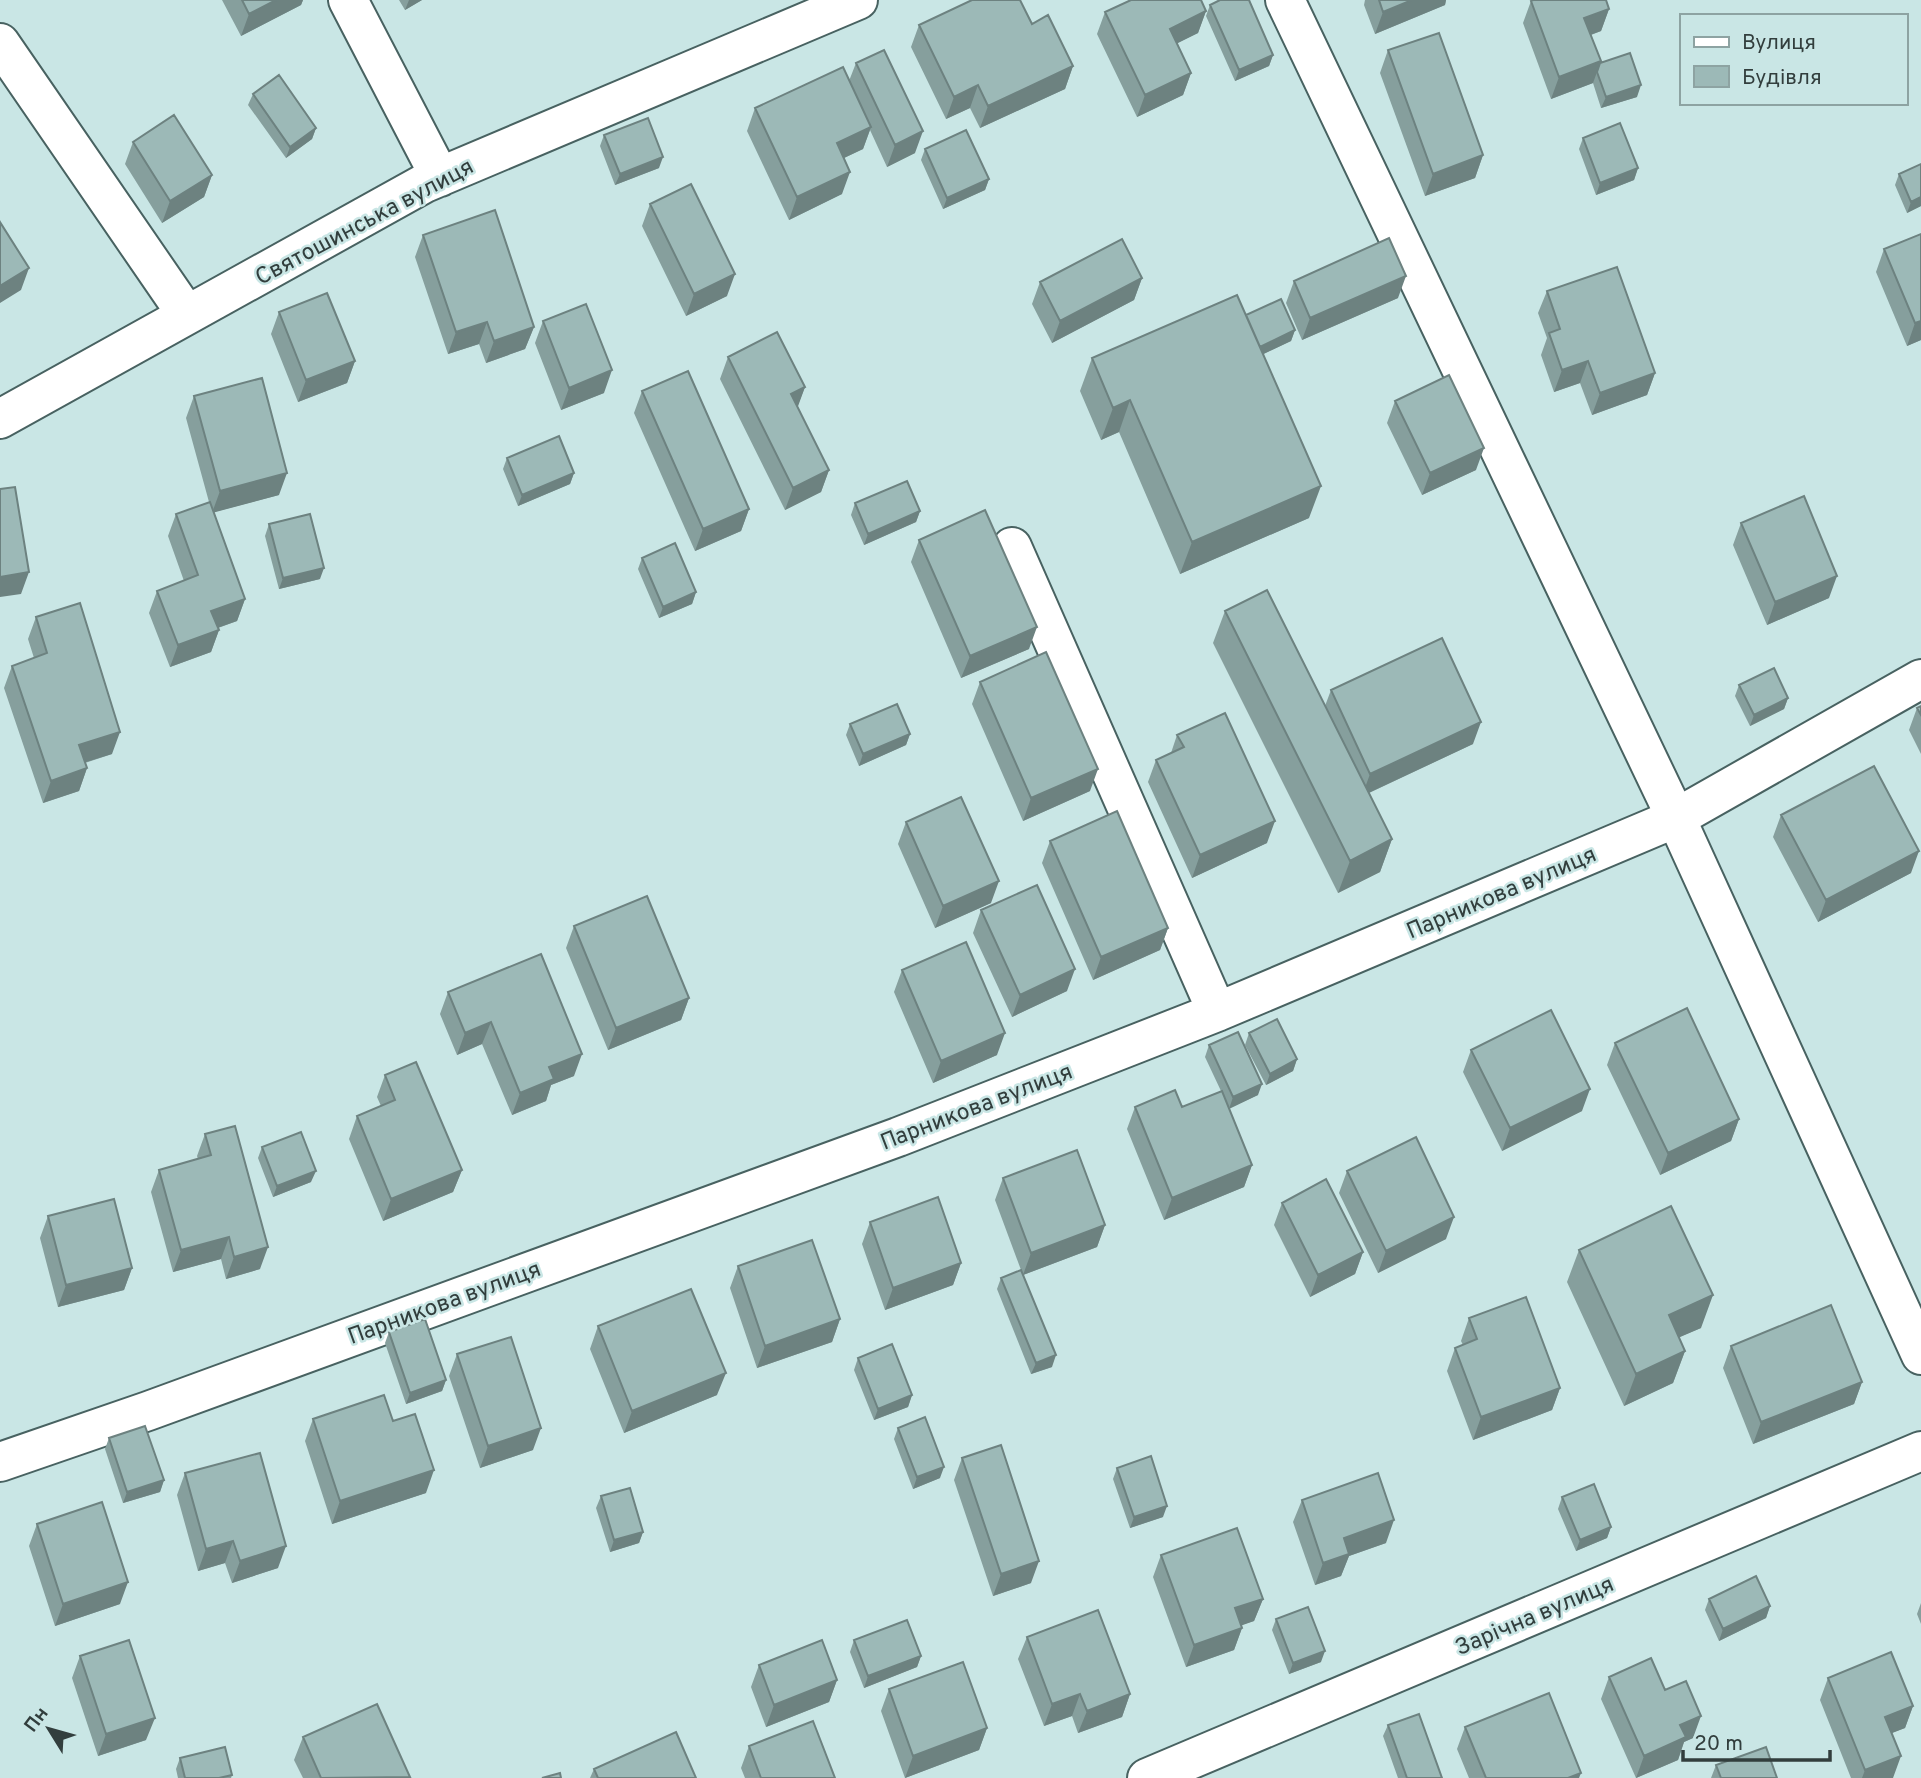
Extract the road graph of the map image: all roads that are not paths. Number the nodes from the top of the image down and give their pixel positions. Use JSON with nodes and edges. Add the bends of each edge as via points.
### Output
{"nodes":[{"id":1,"x":348,"y":0,"type":"edge"},
{"id":2,"x":858,"y":0,"type":"edge"},
{"id":3,"x":1285,"y":0,"type":"edge"},
{"id":4,"x":0,"y":43,"type":"edge"},
{"id":5,"x":440,"y":177,"type":"junction"},
{"id":6,"x":187,"y":316,"type":"junction"},
{"id":7,"x":0,"y":419,"type":"edge"},
{"id":8,"x":1012,"y":547,"type":"dead end"},
{"id":9,"x":1921,"y":679,"type":"edge"},
{"id":10,"x":1676,"y":818,"type":"junction"},
{"id":11,"x":1217,"y":1012,"type":"junction"},
{"id":12,"x":1921,"y":1355,"type":"edge"},
{"id":13,"x":1921,"y":1451,"type":"edge"},
{"id":14,"x":0,"y":1462,"type":"edge"},
{"id":15,"x":1147,"y":1778,"type":"edge"}],
"edges":[{"from":1,"to":5,"type":"street"},
{"from":2,"to":5,"type":"street","name":"Святошинська вулиця"},
{"from":3,"to":10,"type":"street"},
{"from":4,"to":6,"type":"street"},
{"from":5,"to":6,"type":"street","name":"Святошинська вулиця"},
{"from":6,"to":7,"type":"street","name":"Святошинська вулиця"},
{"from":8,"to":11,"type":"street"},
{"from":9,"to":10,"type":"street","name":"Парникова вулиця"},
{"from":10,"to":11,"type":"street","name":"Парникова вулиця"},
{"from":10,"to":12,"type":"street"},
{"from":11,"to":14,"type":"street","name":"Парникова вулиця","via":[[898,1137]]},
{"from":13,"to":15,"type":"street","name":"Зарічна вулиця"}]}
